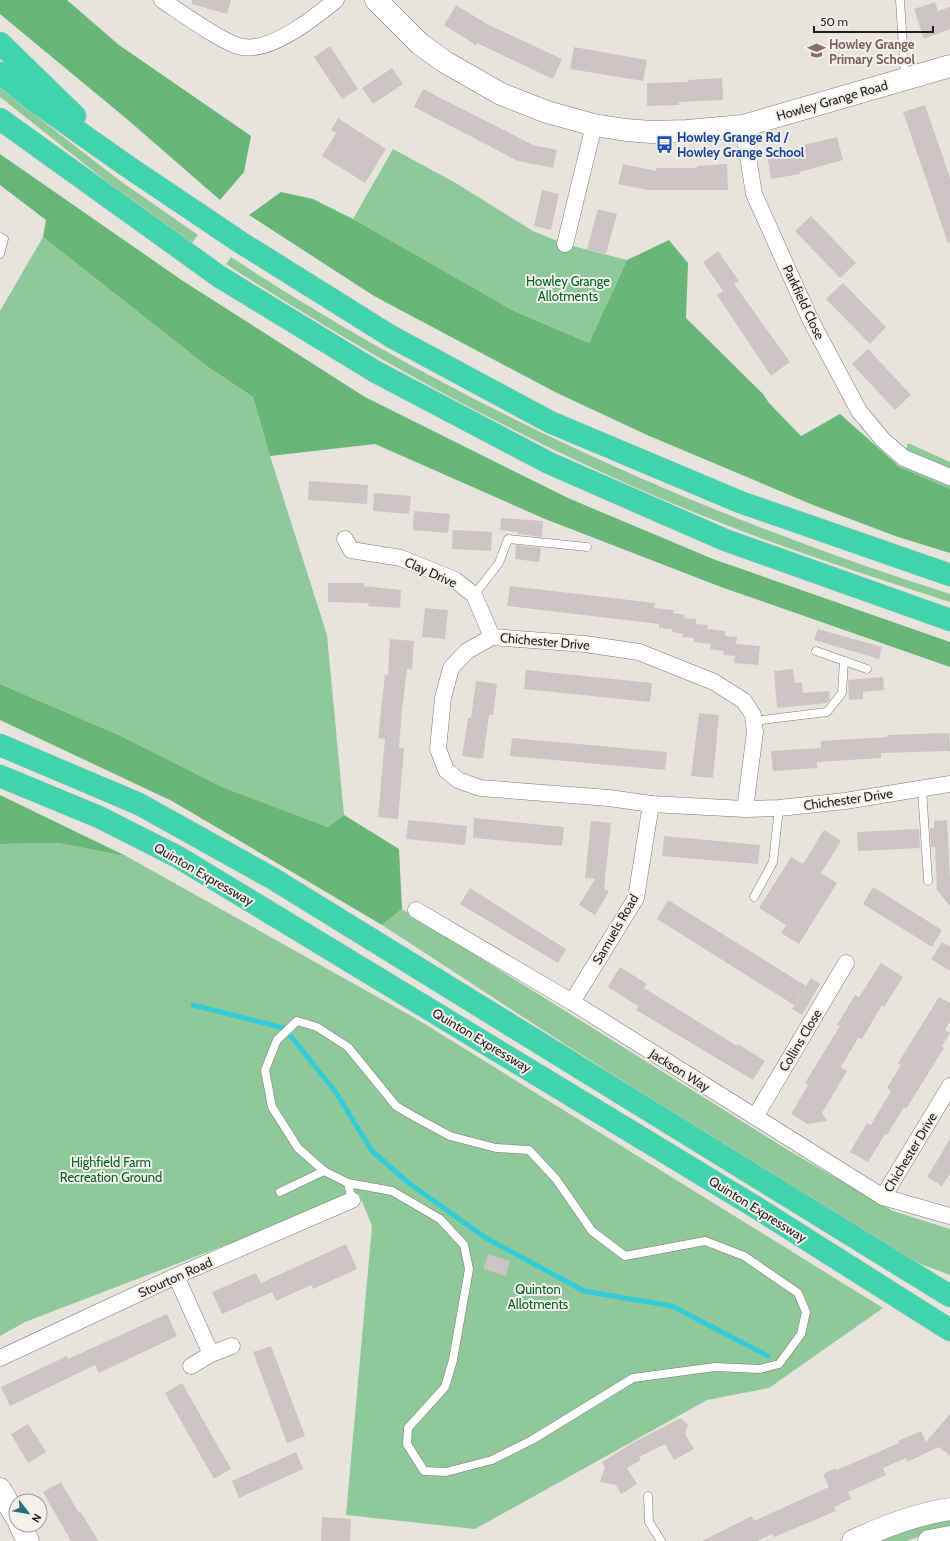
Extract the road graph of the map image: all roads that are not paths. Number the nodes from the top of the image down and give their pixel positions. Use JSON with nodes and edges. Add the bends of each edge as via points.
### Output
{"nodes":[{"id":1,"x":162,"y":0,"type":"edge"},
{"id":2,"x":336,"y":0,"type":"edge"},
{"id":3,"x":376,"y":0,"type":"edge"},
{"id":4,"x":900,"y":0,"type":"edge"},
{"id":5,"x":0,"y":43,"type":"edge"},
{"id":6,"x":950,"y":67,"type":"edge"},
{"id":7,"x":0,"y":73,"type":"edge"},
{"id":8,"x":905,"y":78,"type":"junction"},
{"id":9,"x":2,"y":121,"type":"edge"},
{"id":10,"x":594,"y":125,"type":"junction"},
{"id":11,"x":743,"y":126,"type":"junction"},
{"id":12,"x":127,"y":166,"type":"junction"},
{"id":13,"x":0,"y":237,"type":"edge"},
{"id":14,"x":565,"y":244,"type":"dead end"},
{"id":15,"x":0,"y":254,"type":"edge"},
{"id":16,"x":950,"y":477,"type":"edge"},
{"id":17,"x":345,"y":539,"type":"dead end"},
{"id":18,"x":587,"y":546,"type":"dead end"},
{"id":19,"x":950,"y":575,"type":"edge"},
{"id":20,"x":474,"y":595,"type":"junction"},
{"id":21,"x":950,"y":620,"type":"edge"},
{"id":22,"x":492,"y":637,"type":"junction"},
{"id":23,"x":816,"y":651,"type":"dead end"},
{"id":24,"x":844,"y":661,"type":"junction"},
{"id":25,"x":867,"y":670,"type":"dead end"},
{"id":26,"x":754,"y":721,"type":"junction"},
{"id":27,"x":0,"y":745,"type":"edge"},
{"id":28,"x":0,"y":776,"type":"edge"},
{"id":29,"x":950,"y":784,"type":"edge"},
{"id":30,"x":922,"y":789,"type":"junction"},
{"id":31,"x":651,"y":804,"type":"junction"},
{"id":32,"x":780,"y":808,"type":"junction"},
{"id":33,"x":745,"y":809,"type":"junction"},
{"id":34,"x":928,"y":880,"type":"dead end"},
{"id":35,"x":754,"y":897,"type":"dead end"},
{"id":36,"x":416,"y":910,"type":"dead end"},
{"id":37,"x":846,"y":963,"type":"dead end"},
{"id":38,"x":572,"y":1002,"type":"junction"},
{"id":39,"x":950,"y":1086,"type":"edge"},
{"id":40,"x":755,"y":1116,"type":"junction"},
{"id":41,"x":324,"y":1171,"type":"junction"},
{"id":42,"x":348,"y":1183,"type":"junction"},
{"id":43,"x":280,"y":1192,"type":"dead end"},
{"id":44,"x":883,"y":1197,"type":"junction"},
{"id":45,"x":352,"y":1200,"type":"joint"},
{"id":46,"x":950,"y":1216,"type":"edge"},
{"id":47,"x":176,"y":1276,"type":"junction"},
{"id":48,"x":950,"y":1296,"type":"edge"},
{"id":49,"x":950,"y":1330,"type":"edge"},
{"id":50,"x":232,"y":1346,"type":"dead end"},
{"id":51,"x":211,"y":1354,"type":"junction"},
{"id":52,"x":0,"y":1358,"type":"edge"},
{"id":53,"x":191,"y":1366,"type":"dead end"},
{"id":54,"x":0,"y":1489,"type":"edge"},
{"id":55,"x":648,"y":1496,"type":"dead end"},
{"id":56,"x":8,"y":1507,"type":"edge"},
{"id":57,"x":950,"y":1509,"type":"edge"},
{"id":58,"x":950,"y":1537,"type":"edge"},
{"id":59,"x":661,"y":1541,"type":"edge"},
{"id":60,"x":853,"y":1541,"type":"edge"},
{"id":61,"x":929,"y":1541,"type":"edge"}],
"edges":[{"from":1,"to":2,"type":"street","via":[[230,43],[244,48],[278,40],[315,17]]},
{"from":3,"to":10,"type":"street","name":"Howley Grange Road","via":[[420,44],[445,62],[501,94],[547,112]]},
{"from":4,"to":8,"type":"lane"},
{"from":5,"to":12,"type":"highway"},
{"from":6,"to":8,"type":"street","name":"Howley Grange Road"},
{"from":7,"to":12,"type":"highway","via":[[32,99]]},
{"from":8,"to":11,"type":"street","name":"Howley Grange Road"},
{"from":9,"to":21,"type":"highway","via":[[220,277],[376,372],[549,462],[725,540]]},
{"from":10,"to":11,"type":"street","name":"Howley Grange Road","via":[[651,132]]},
{"from":10,"to":14,"type":"street"},
{"from":11,"to":16,"type":"street","name":"Parkfield Close","via":[[754,194],[811,321],[859,411],[883,440],[904,458]]},
{"from":12,"to":19,"type":"highway","via":[[240,242],[392,337],[550,422],[740,502]]},
{"from":13,"to":15,"type":"lane","via":[[4,239]]},
{"from":17,"to":20,"type":"street","name":"Clay Drive","via":[[351,550],[401,558],[455,580]]},
{"from":18,"to":20,"type":"lane","via":[[508,540],[499,563]]},
{"from":20,"to":22,"type":"street","name":"Clay Drive"},
{"from":22,"to":26,"type":"street","name":"Chichester Drive","via":[[585,644],[639,652],[714,682],[744,701]]},
{"from":22,"to":31,"type":"street","name":"Chichester Drive","via":[[467,652],[451,668],[443,698],[438,749],[446,770],[458,780],[480,788],[609,798]]},
{"from":23,"to":24,"type":"lane"},
{"from":24,"to":25,"type":"lane"},
{"from":24,"to":26,"type":"lane","via":[[842,693],[827,712]]},
{"from":26,"to":33,"type":"street","name":"Chichester Drive","via":[[755,732]]},
{"from":27,"to":48,"type":"highway","via":[[139,804],[272,878]]},
{"from":28,"to":49,"type":"highway","name":"Quinton Expressway","via":[[99,817],[178,857],[750,1203]]},
{"from":29,"to":30,"type":"street","name":"Chichester Drive"},
{"from":30,"to":32,"type":"street","name":"Chichester Drive"},
{"from":30,"to":34,"type":"lane"},
{"from":31,"to":33,"type":"street","name":"Chichester Drive"},
{"from":31,"to":38,"type":"street","name":"Samuels Road","via":[[636,898]]},
{"from":32,"to":33,"type":"street","name":"Chichester Drive"},
{"from":32,"to":35,"type":"lane","via":[[773,862]]},
{"from":36,"to":38,"type":"street","name":"Jackson Way"},
{"from":37,"to":40,"type":"street","name":"Collins Close"},
{"from":38,"to":40,"type":"street","name":"Jackson Way"},
{"from":39,"to":44,"type":"street","name":"Chichester Drive"},
{"from":40,"to":44,"type":"street","name":"Jackson Way"},
{"from":41,"to":42,"type":"lane"},
{"from":41,"to":42,"type":"lane","via":[[298,1148],[272,1107],[265,1070],[277,1040],[297,1021],[318,1027],[348,1047],[396,1106],[413,1116],[450,1136],[496,1148],[529,1150],[556,1179],[592,1231],[625,1256],[705,1241],[744,1256],[798,1293],[806,1312],[801,1334],[779,1364],[760,1369],[715,1366],[633,1378],[532,1440],[492,1460],[446,1472],[424,1471],[407,1444],[408,1428],[445,1387],[453,1360],[468,1269],[464,1245],[440,1218],[392,1191]]},
{"from":41,"to":43,"type":"lane"},
{"from":42,"to":45,"type":"lane"},
{"from":44,"to":46,"type":"street","name":"Jackson Way"},
{"from":45,"to":47,"type":"street","name":"Stourton Road"},
{"from":47,"to":51,"type":"street"},
{"from":47,"to":52,"type":"street","name":"Stourton Road"},
{"from":50,"to":51,"type":"street"},
{"from":51,"to":53,"type":"street"},
{"from":54,"to":56,"type":"street"},
{"from":55,"to":59,"type":"lane","via":[[649,1522]]},
{"from":57,"to":60,"type":"street","via":[[871,1532]]},
{"from":58,"to":61,"type":"street"}]}
